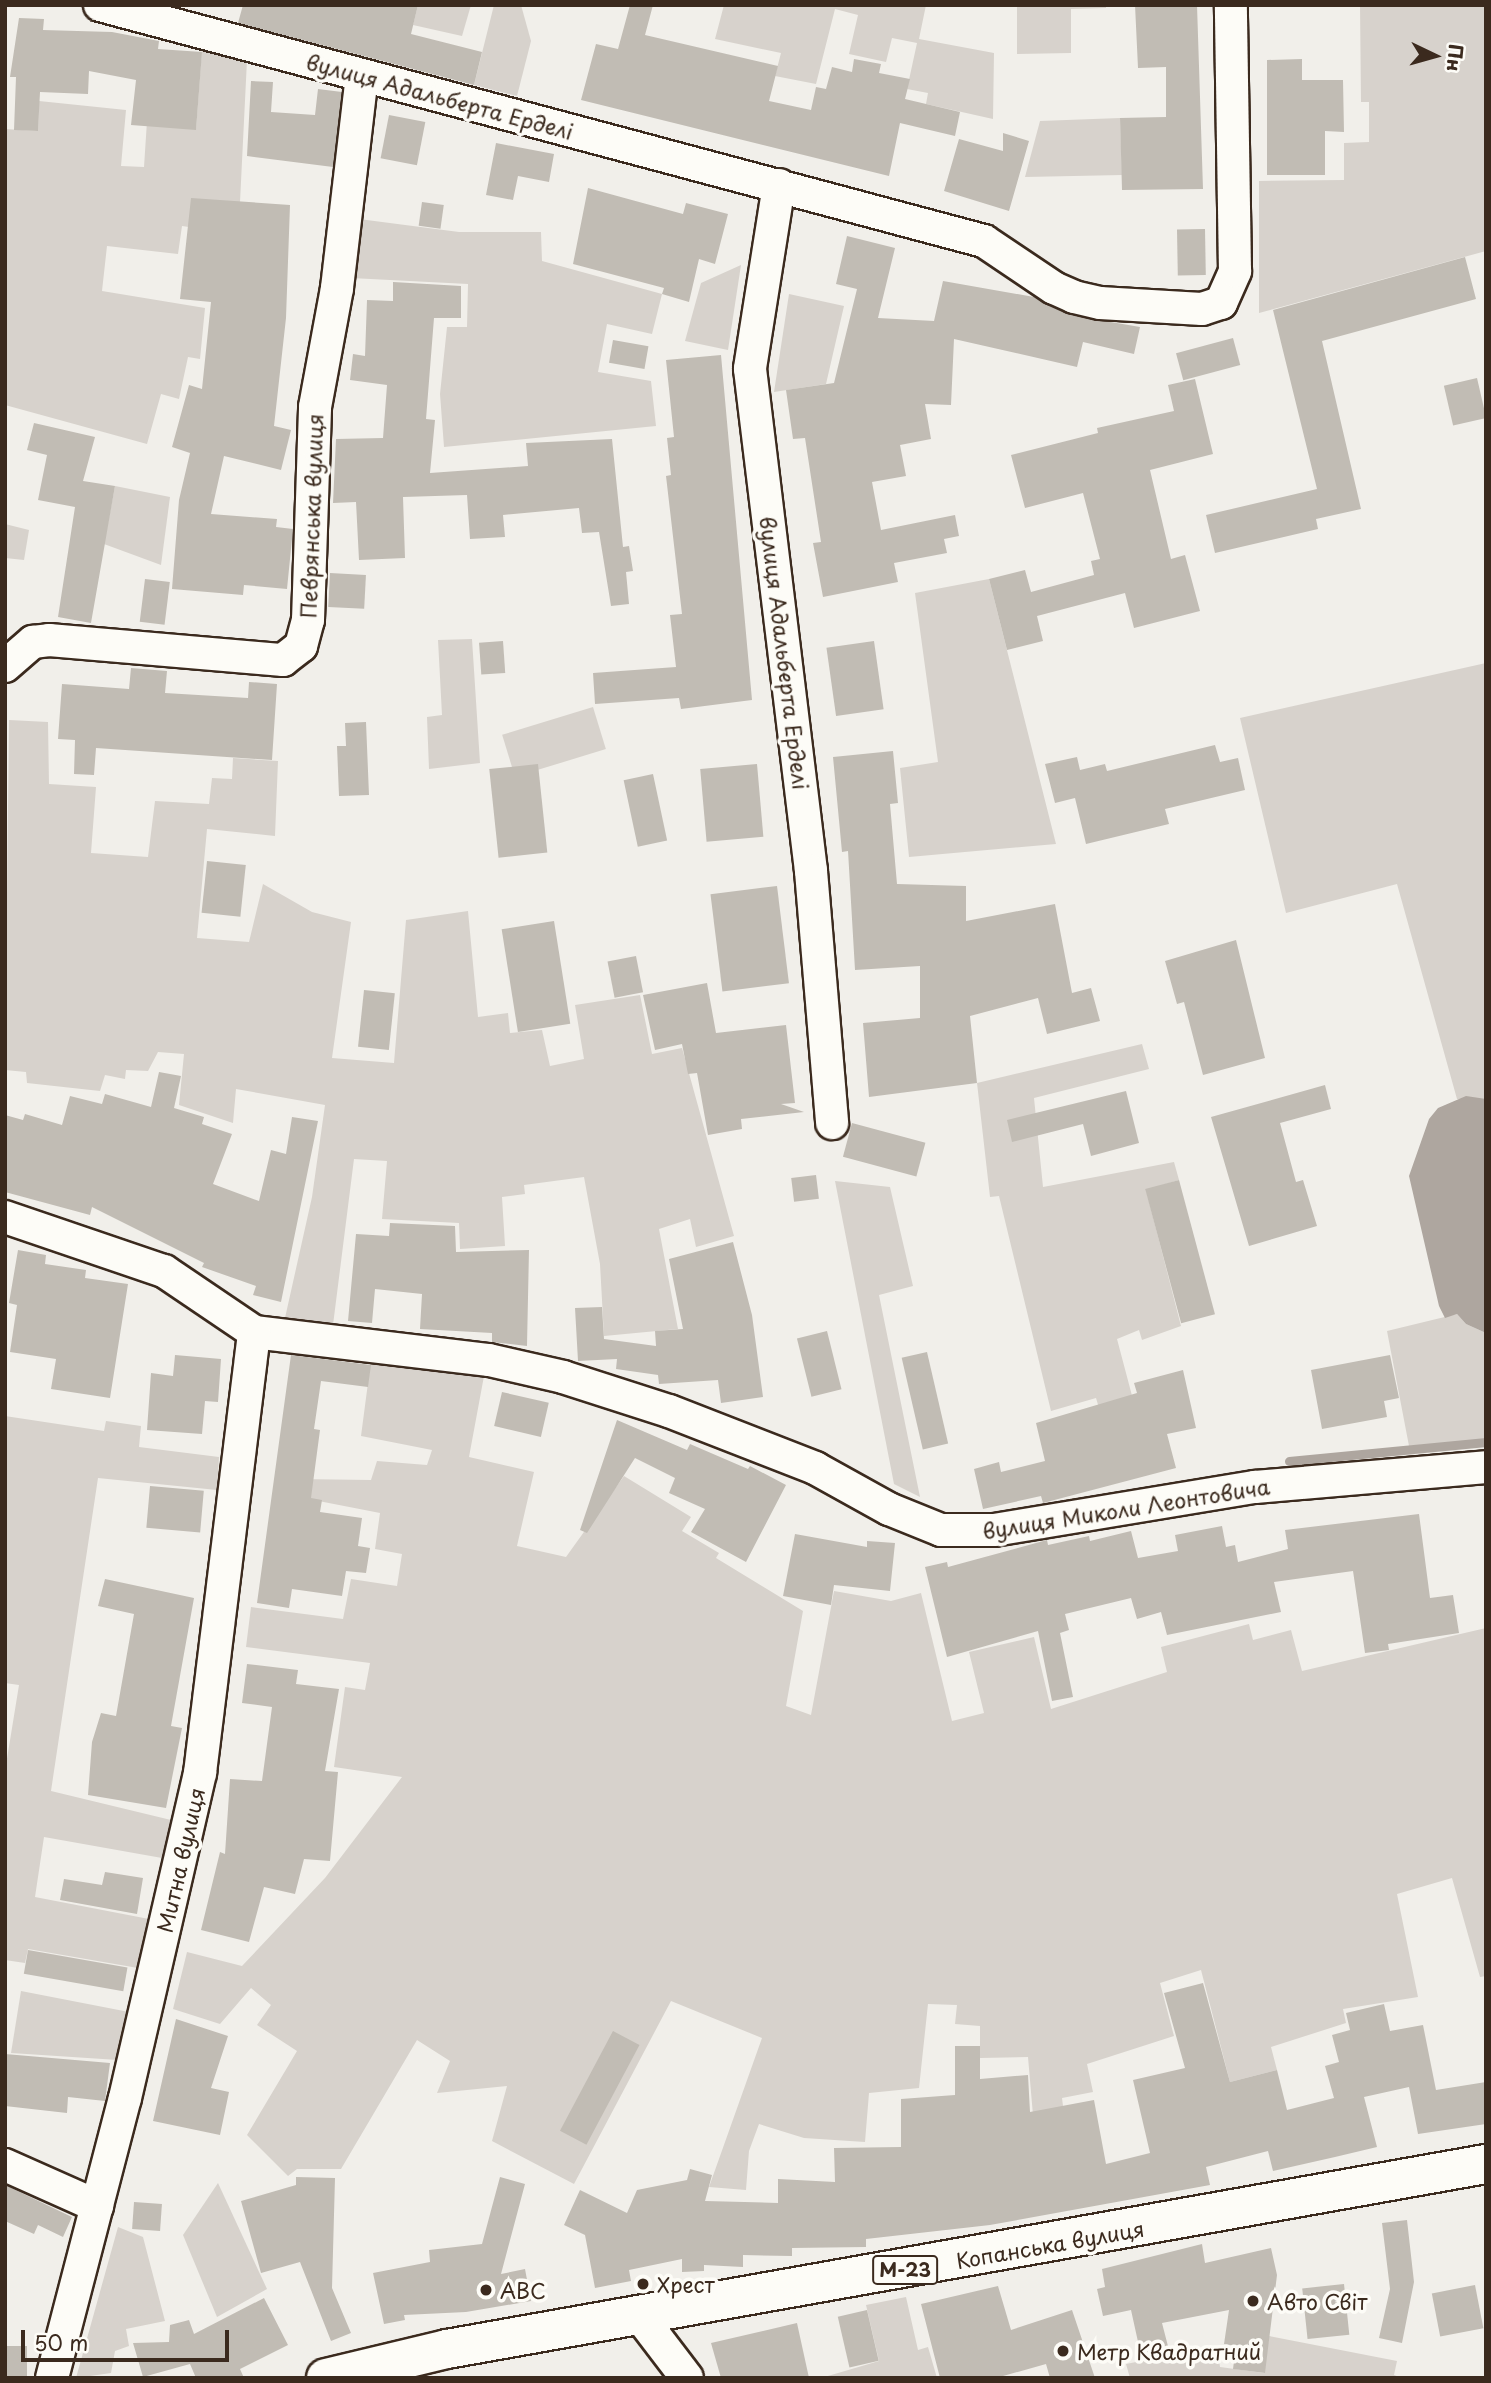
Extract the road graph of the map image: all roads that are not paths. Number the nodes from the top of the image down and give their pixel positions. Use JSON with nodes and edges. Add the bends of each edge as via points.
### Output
{"nodes":[{"id":1,"x":100,"y":5,"type":"edge"},
{"id":2,"x":1231,"y":5,"type":"edge"},
{"id":3,"x":362,"y":76,"type":"junction"},
{"id":4,"x":779,"y":185,"type":"junction"},
{"id":5,"x":5,"y":666,"type":"edge"},
{"id":6,"x":832,"y":1123,"type":"dead end"},
{"id":7,"x":5,"y":1217,"type":"edge"},
{"id":8,"x":254,"y":1332,"type":"junction"},
{"id":9,"x":1486,"y":1466,"type":"edge"},
{"id":10,"x":1486,"y":2164,"type":"edge"},
{"id":11,"x":5,"y":2165,"type":"edge"},
{"id":12,"x":97,"y":2206,"type":"junction"},
{"id":13,"x":639,"y":2315,"type":"junction"},
{"id":14,"x":52,"y":2378,"type":"edge"},
{"id":15,"x":326,"y":2378,"type":"edge"},
{"id":16,"x":687,"y":2378,"type":"edge"}],
"edges":[{"from":1,"to":3,"type":"street","name":"вулиця Адальберта Ерделі"},
{"from":2,"to":4,"type":"street","name":"вулиця Адальберта Ерделі","via":[[1233,282],[1221,303],[1211,308],[1100,303],[1074,297],[984,240]]},
{"from":3,"to":4,"type":"street","name":"вулиця Адальберта Ерделі"},
{"from":3,"to":5,"type":"street","name":"Певрянська вулиця","via":[[337,288],[315,407],[307,620],[302,646],[284,660],[49,640],[33,642]]},
{"from":4,"to":6,"type":"street","name":"вулиця Адальберта Ерделі","via":[[750,369],[811,871]]},
{"from":7,"to":8,"type":"street","via":[[164,1271]]},
{"from":8,"to":9,"type":"street","name":"вулиця Миколи Леонтовича","via":[[489,1360],[585,1383],[815,1468],[889,1510],[941,1530],[994,1530],[1255,1487]]},
{"from":8,"to":12,"type":"street","name":"Митна вулиця","via":[[200,1773]]},
{"from":10,"to":13,"type":"highway","name":"Копанська вулиця","number":"М-23"},
{"from":11,"to":12,"type":"street"},
{"from":12,"to":14,"type":"street","name":"Митна вулиця"},
{"from":13,"to":15,"type":"highway","name":"Копанська вулиця","number":"М-23","via":[[402,2357]]},
{"from":13,"to":16,"type":"street"}]}
